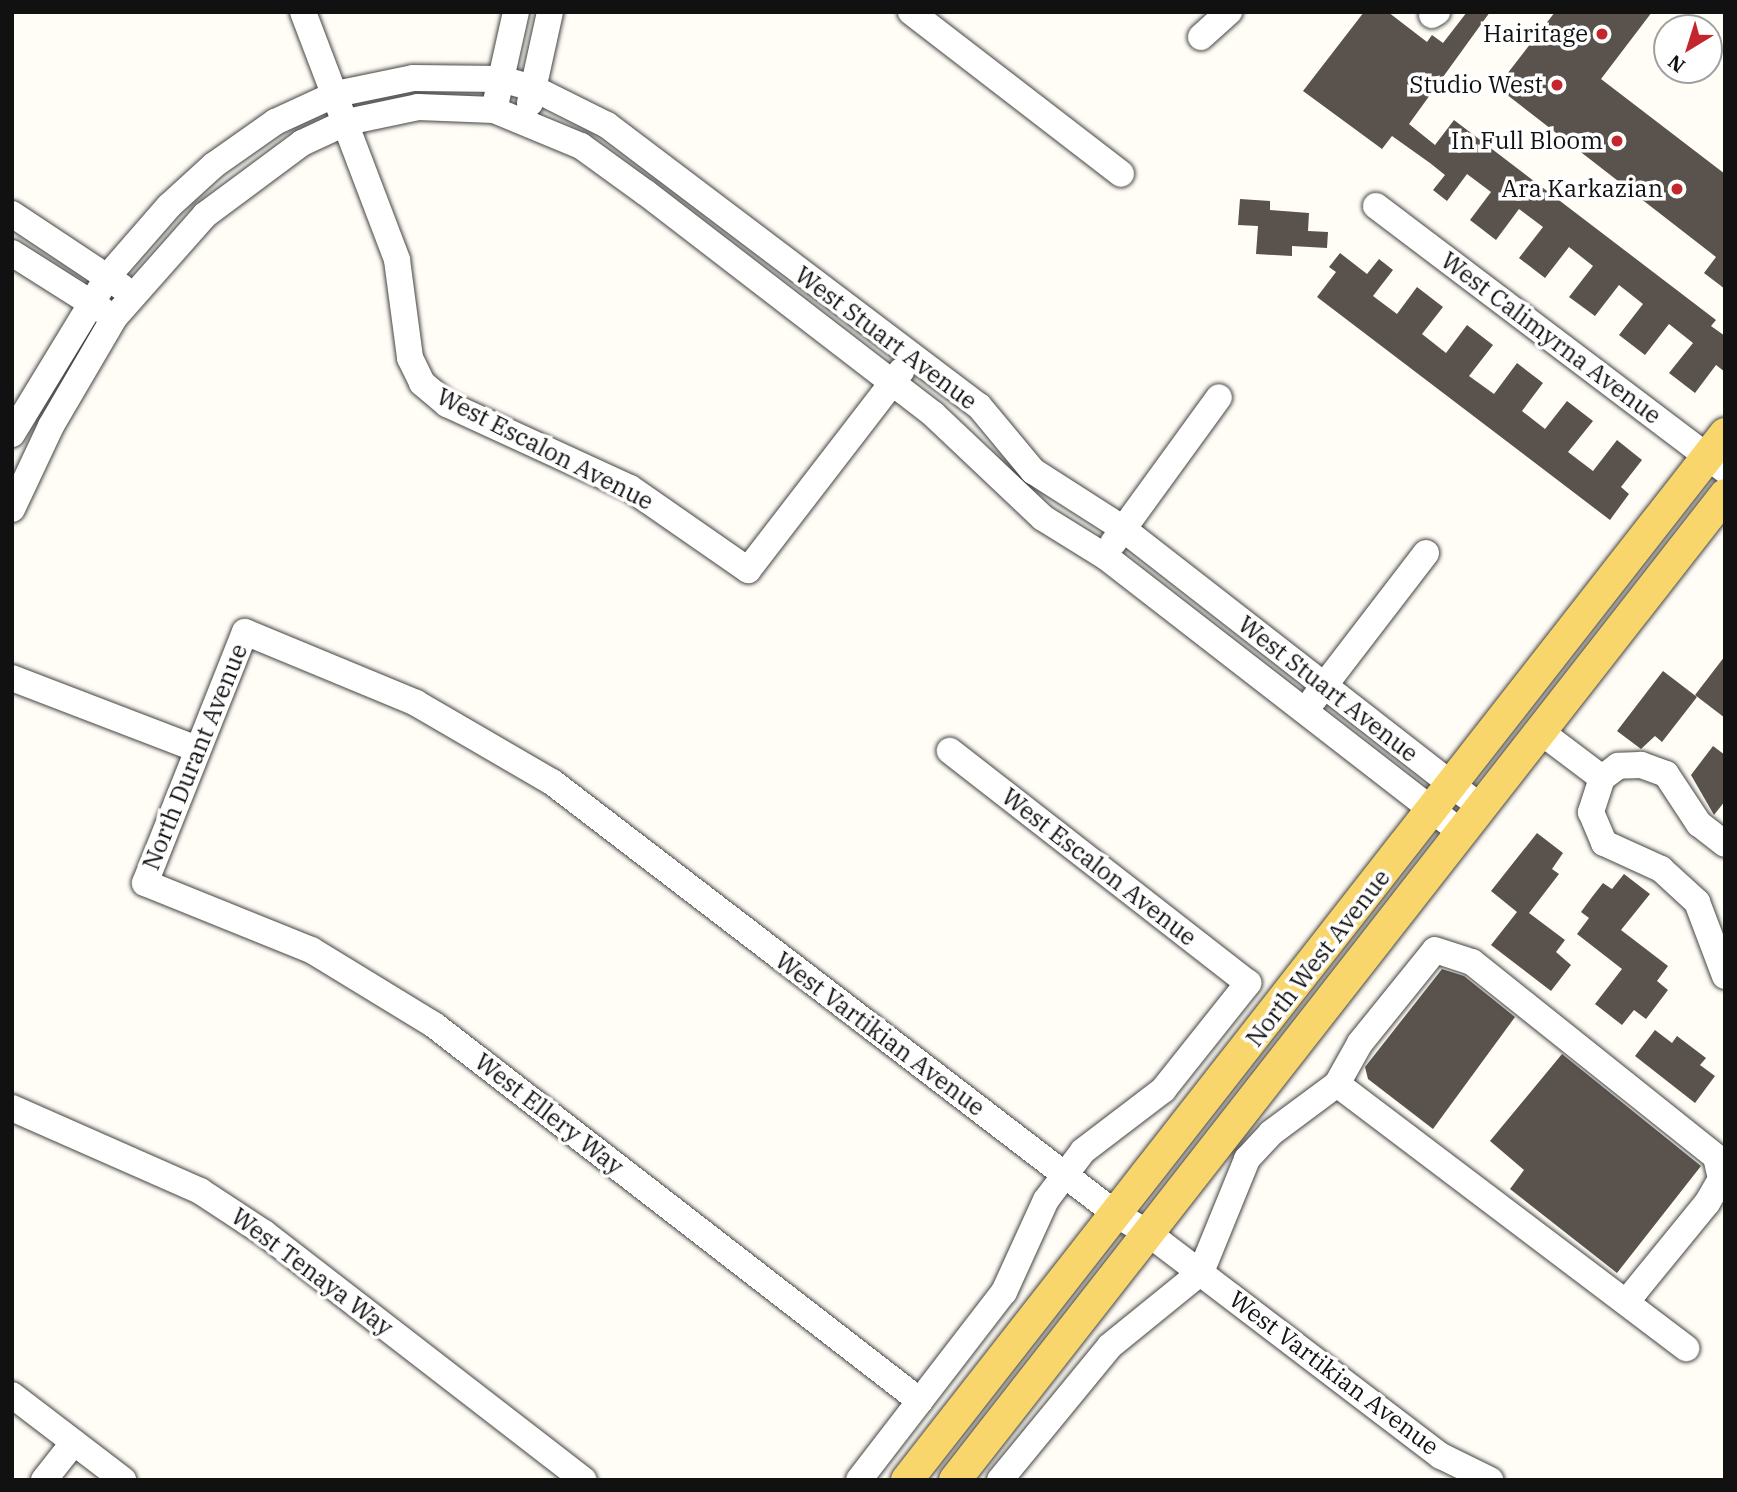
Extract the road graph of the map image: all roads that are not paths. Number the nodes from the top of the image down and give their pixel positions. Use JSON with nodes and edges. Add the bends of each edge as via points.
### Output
{"nodes":[{"id":1,"x":303,"y":12,"type":"edge"},
{"id":2,"x":516,"y":12,"type":"edge"},
{"id":3,"x":550,"y":12,"type":"edge"},
{"id":4,"x":911,"y":12,"type":"edge"},
{"id":5,"x":1229,"y":12,"type":"edge"},
{"id":6,"x":1201,"y":37,"type":"dead end"},
{"id":7,"x":501,"y":79,"type":"junction"},
{"id":8,"x":533,"y":88,"type":"junction"},
{"id":9,"x":336,"y":94,"type":"junction"},
{"id":10,"x":494,"y":110,"type":"junction"},
{"id":11,"x":347,"y":122,"type":"junction"},
{"id":12,"x":526,"y":122,"type":"junction"},
{"id":13,"x":1121,"y":174,"type":"dead end"},
{"id":14,"x":1376,"y":206,"type":"dead end"},
{"id":15,"x":12,"y":214,"type":"edge"},
{"id":16,"x":12,"y":253,"type":"edge"},
{"id":17,"x":108,"y":276,"type":"junction"},
{"id":18,"x":132,"y":294,"type":"junction"},
{"id":19,"x":89,"y":302,"type":"junction"},
{"id":20,"x":114,"y":318,"type":"junction"},
{"id":21,"x":911,"y":358,"type":"junction"},
{"id":22,"x":892,"y":382,"type":"junction"},
{"id":23,"x":1219,"y":397,"type":"dead end"},
{"id":24,"x":12,"y":434,"type":"edge"},
{"id":25,"x":1719,"y":454,"type":"edge"},
{"id":26,"x":1725,"y":495,"type":"edge"},
{"id":27,"x":12,"y":509,"type":"edge"},
{"id":28,"x":1122,"y":528,"type":"junction"},
{"id":29,"x":1426,"y":553,"type":"dead end"},
{"id":30,"x":1106,"y":557,"type":"junction"},
{"id":31,"x":245,"y":632,"type":"joint"},
{"id":32,"x":12,"y":678,"type":"edge"},
{"id":33,"x":1322,"y":685,"type":"junction"},
{"id":34,"x":1306,"y":711,"type":"junction"},
{"id":35,"x":1541,"y":732,"type":"junction"},
{"id":36,"x":197,"y":749,"type":"junction"},
{"id":37,"x":950,"y":751,"type":"dead end"},
{"id":38,"x":1602,"y":778,"type":"junction"},
{"id":39,"x":1443,"y":799,"type":"junction"},
{"id":40,"x":1482,"y":808,"type":"junction"},
{"id":41,"x":1462,"y":833,"type":"junction"},
{"id":42,"x":1725,"y":844,"type":"edge"},
{"id":43,"x":145,"y":883,"type":"joint"},
{"id":44,"x":1725,"y":976,"type":"edge"},
{"id":45,"x":1337,"y":1084,"type":"junction"},
{"id":46,"x":12,"y":1108,"type":"edge"},
{"id":47,"x":1065,"y":1175,"type":"junction"},
{"id":48,"x":1116,"y":1214,"type":"junction"},
{"id":49,"x":1148,"y":1233,"type":"junction"},
{"id":50,"x":1201,"y":1272,"type":"junction"},
{"id":51,"x":1627,"y":1301,"type":"junction"},
{"id":52,"x":1686,"y":1348,"type":"dead end"},
{"id":53,"x":12,"y":1395,"type":"edge"},
{"id":54,"x":920,"y":1401,"type":"junction"},
{"id":55,"x":74,"y":1442,"type":"junction"},
{"id":56,"x":1006,"y":1478,"type":"edge"},
{"id":57,"x":44,"y":1480,"type":"edge"},
{"id":58,"x":123,"y":1480,"type":"edge"},
{"id":59,"x":584,"y":1480,"type":"edge"},
{"id":60,"x":859,"y":1480,"type":"edge"},
{"id":61,"x":907,"y":1480,"type":"edge"},
{"id":62,"x":956,"y":1480,"type":"edge"},
{"id":63,"x":1490,"y":1480,"type":"edge"}],
"edges":[{"from":1,"to":9,"type":"street","name":"West Escalon Avenue"},
{"from":2,"to":7,"type":"street"},
{"from":3,"to":8,"type":"street"},
{"from":4,"to":13,"type":"street"},
{"from":5,"to":6,"type":"street"},
{"from":7,"to":8,"type":"street","name":"West Stuart Avenue"},
{"from":7,"to":9,"type":"street","name":"West Stuart Avenue","via":[[413,78]]},
{"from":7,"to":10,"type":"street"},
{"from":8,"to":12,"type":"street"},
{"from":8,"to":21,"type":"street","name":"West Stuart Avenue","via":[[607,125]]},
{"from":9,"to":11,"type":"street","name":"West Escalon Avenue"},
{"from":9,"to":17,"type":"street","name":"West Stuart Avenue","via":[[275,122],[214,165],[169,206]]},
{"from":10,"to":11,"type":"street","name":"West Stuart Avenue","via":[[418,107]]},
{"from":10,"to":12,"type":"street","name":"West Stuart Avenue"},
{"from":11,"to":18,"type":"street","name":"West Stuart Avenue","via":[[302,143],[205,215]]},
{"from":11,"to":22,"type":"street","name":"West Escalon Avenue","via":[[397,260],[410,358],[422,383],[447,404],[630,488],[748,570]]},
{"from":12,"to":22,"type":"street","name":"West Stuart Avenue","via":[[581,146]]},
{"from":14,"to":25,"type":"street","name":"West Calimyrna Avenue"},
{"from":15,"to":17,"type":"street"},
{"from":16,"to":19,"type":"street"},
{"from":17,"to":18,"type":"street"},
{"from":17,"to":19,"type":"street","name":"West Stuart Avenue"},
{"from":18,"to":20,"type":"street","name":"West Stuart Avenue"},
{"from":19,"to":20,"type":"street"},
{"from":19,"to":24,"type":"street","name":"West Stuart Avenue"},
{"from":20,"to":27,"type":"street","name":"West Stuart Avenue","via":[[45,438]]},
{"from":21,"to":22,"type":"street"},
{"from":21,"to":28,"type":"street","name":"West Stuart Avenue","via":[[979,406],[1033,471]]},
{"from":22,"to":30,"type":"street","name":"West Stuart Avenue","via":[[968,444],[1000,482],[1043,518]]},
{"from":23,"to":28,"type":"street"},
{"from":25,"to":39,"type":"main road","name":"North West Avenue"},
{"from":26,"to":35,"type":"main road","name":"North West Avenue"},
{"from":28,"to":30,"type":"street"},
{"from":28,"to":33,"type":"street","name":"West Stuart Avenue"},
{"from":29,"to":33,"type":"street"},
{"from":30,"to":34,"type":"street","name":"West Stuart Avenue"},
{"from":31,"to":36,"type":"street","name":"North Durant Avenue"},
{"from":31,"to":47,"type":"street","name":"West Vartikian Avenue","via":[[416,703],[552,782]]},
{"from":32,"to":36,"type":"street"},
{"from":33,"to":34,"type":"street"},
{"from":33,"to":39,"type":"street","name":"West Stuart Avenue"},
{"from":34,"to":39,"type":"street","name":"West Stuart Avenue"},
{"from":35,"to":38,"type":"street"},
{"from":35,"to":40,"type":"main road","name":"North West Avenue"},
{"from":36,"to":43,"type":"street","name":"North Durant Avenue"},
{"from":37,"to":47,"type":"street","name":"West Escalon Avenue","via":[[1248,982],[1163,1090],[1083,1151]]},
{"from":38,"to":42,"type":"street","via":[[1618,766],[1641,765],[1666,774],[1699,824]]},
{"from":38,"to":44,"type":"street","via":[[1591,812],[1604,843],[1661,869],[1697,902]]},
{"from":39,"to":40,"type":"street","name":"West Stuart Avenue"},
{"from":39,"to":41,"type":"street","name":"West Stuart Avenue"},
{"from":39,"to":48,"type":"main road","name":"North West Avenue"},
{"from":40,"to":41,"type":"main road","name":"North West Avenue"},
{"from":41,"to":49,"type":"main road","name":"North West Avenue"},
{"from":43,"to":54,"type":"street","name":"West Ellery Way","via":[[311,950],[399,1002]]},
{"from":45,"to":50,"type":"street","via":[[1271,1133],[1247,1159]]},
{"from":45,"to":51,"type":"street"},
{"from":45,"to":51,"type":"street","via":[[1360,1043],[1435,950],[1472,962],[1716,1157],[1721,1179],[1707,1203]]},
{"from":46,"to":59,"type":"street","name":"West Tenaya Way","via":[[211,1198],[264,1233]]},
{"from":47,"to":48,"type":"street","name":"West Vartikian Avenue"},
{"from":47,"to":54,"type":"street","via":[[1046,1200],[1004,1292]]},
{"from":48,"to":49,"type":"street","name":"West Vartikian Avenue"},
{"from":48,"to":61,"type":"main road","name":"North West Avenue"},
{"from":49,"to":50,"type":"street","name":"West Vartikian Avenue"},
{"from":49,"to":62,"type":"main road","name":"North West Avenue"},
{"from":50,"to":56,"type":"street","via":[[1110,1346]]},
{"from":50,"to":63,"type":"street","name":"West Vartikian Avenue","via":[[1441,1456]]},
{"from":51,"to":52,"type":"street"},
{"from":53,"to":55,"type":"street"},
{"from":54,"to":60,"type":"street"},
{"from":55,"to":57,"type":"street"},
{"from":55,"to":58,"type":"street"}]}
